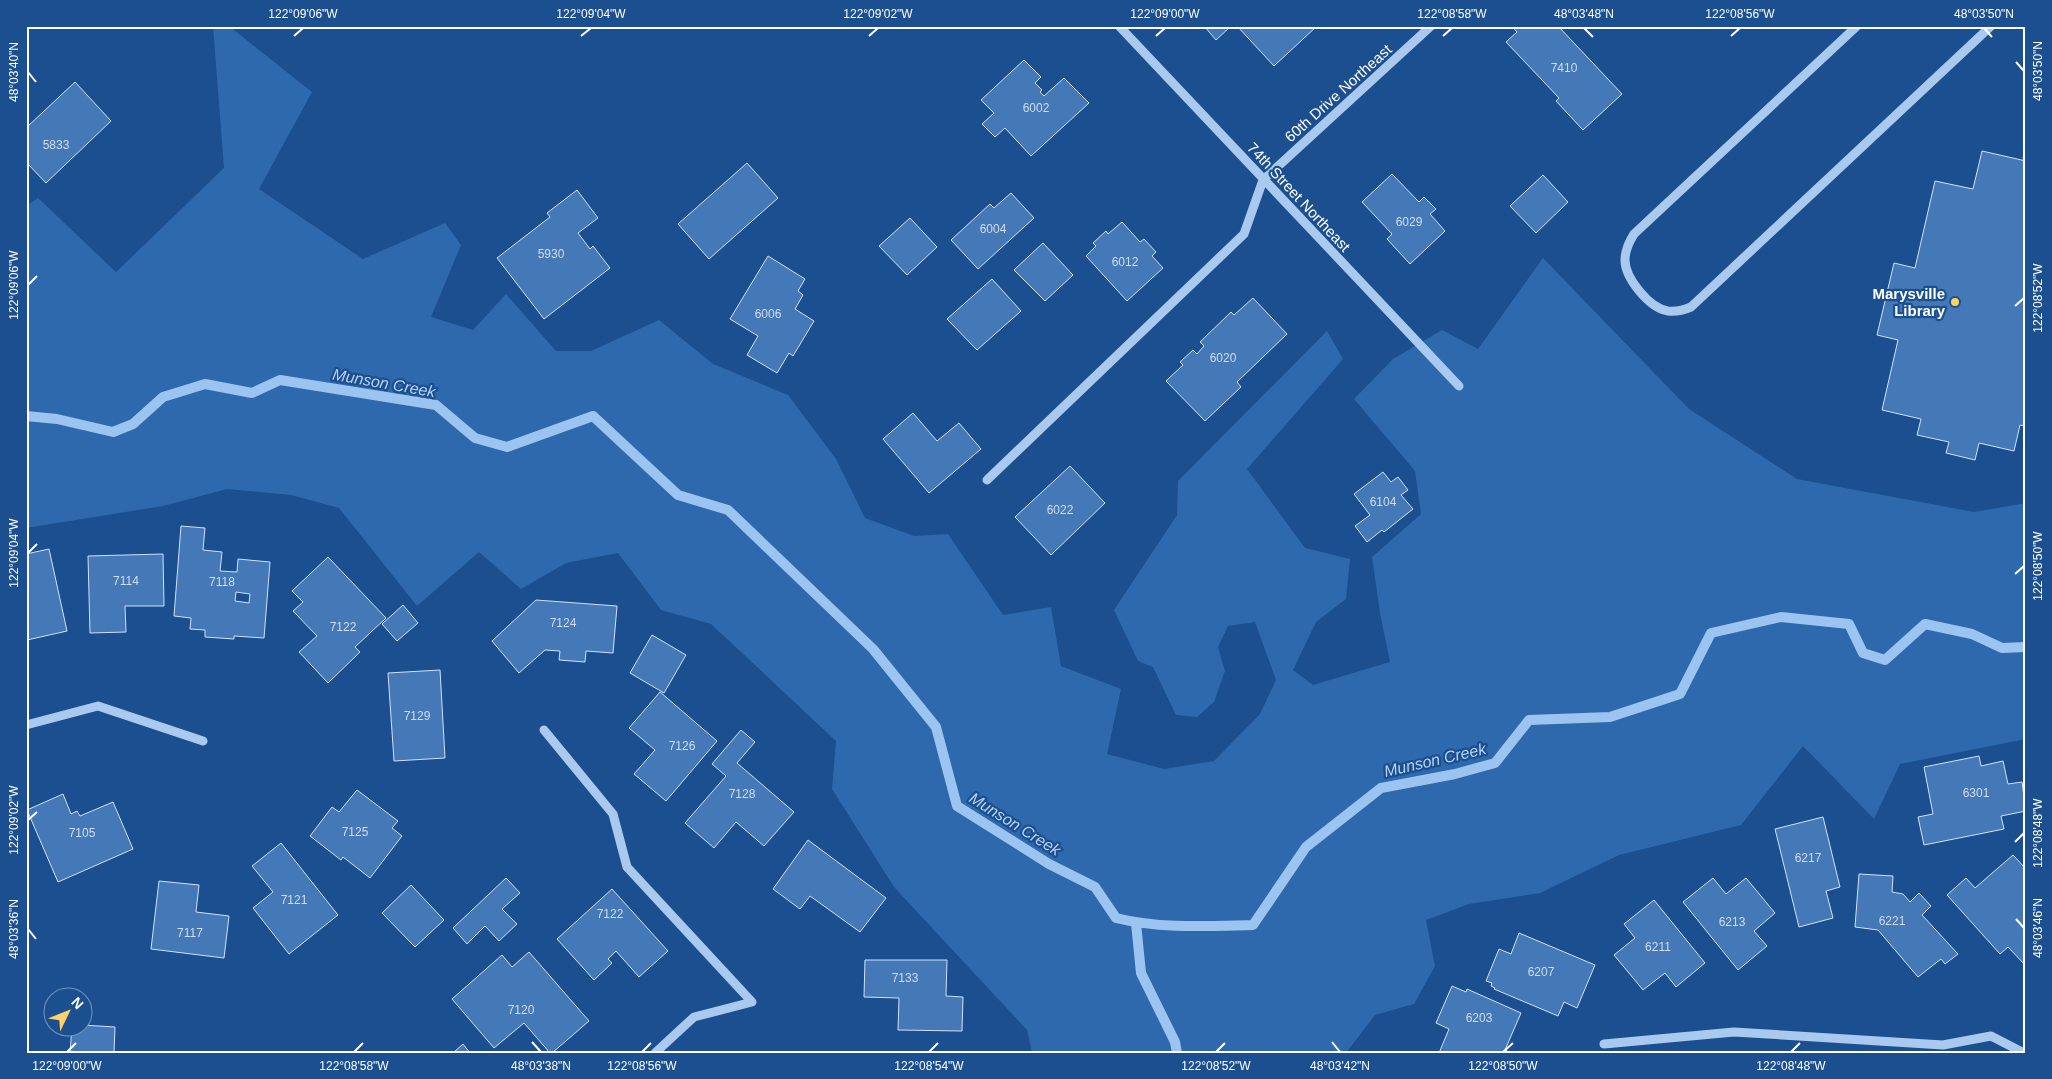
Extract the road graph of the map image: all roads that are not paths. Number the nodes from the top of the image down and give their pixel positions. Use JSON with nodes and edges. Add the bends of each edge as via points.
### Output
{"nodes":[{"id":1,"x":1119,"y":26,"type":"edge"},
{"id":2,"x":1432,"y":26,"type":"edge"},
{"id":3,"x":1857,"y":26,"type":"edge"},
{"id":4,"x":1991,"y":26,"type":"edge"},
{"id":5,"x":1264,"y":180,"type":"junction"},
{"id":6,"x":1459,"y":386,"type":"dead end"},
{"id":7,"x":987,"y":480,"type":"dead end"},
{"id":8,"x":26,"y":725,"type":"edge"},
{"id":9,"x":544,"y":730,"type":"dead end"},
{"id":10,"x":203,"y":741,"type":"dead end"},
{"id":11,"x":1604,"y":1044,"type":"dead end"},
{"id":12,"x":2024,"y":1050,"type":"edge"},
{"id":13,"x":655,"y":1053,"type":"edge"}],
"edges":[{"from":1,"to":5,"type":"street","name":"74th Street Northeast"},
{"from":2,"to":5,"type":"street","name":"60th Drive Northeast"},
{"from":3,"to":4,"type":"street","via":[[1634,234],[1626,250],[1626,270],[1650,301],[1667,311],[1691,307]]},
{"from":5,"to":6,"type":"street","name":"74th Street Northeast"},
{"from":5,"to":7,"type":"street","via":[[1244,234]]},
{"from":8,"to":10,"type":"street","via":[[98,706]]},
{"from":9,"to":13,"type":"street","via":[[613,814],[627,867],[752,1002],[694,1017]]},
{"from":11,"to":12,"type":"street","via":[[1734,1032],[1943,1046],[1991,1036]]}]}
